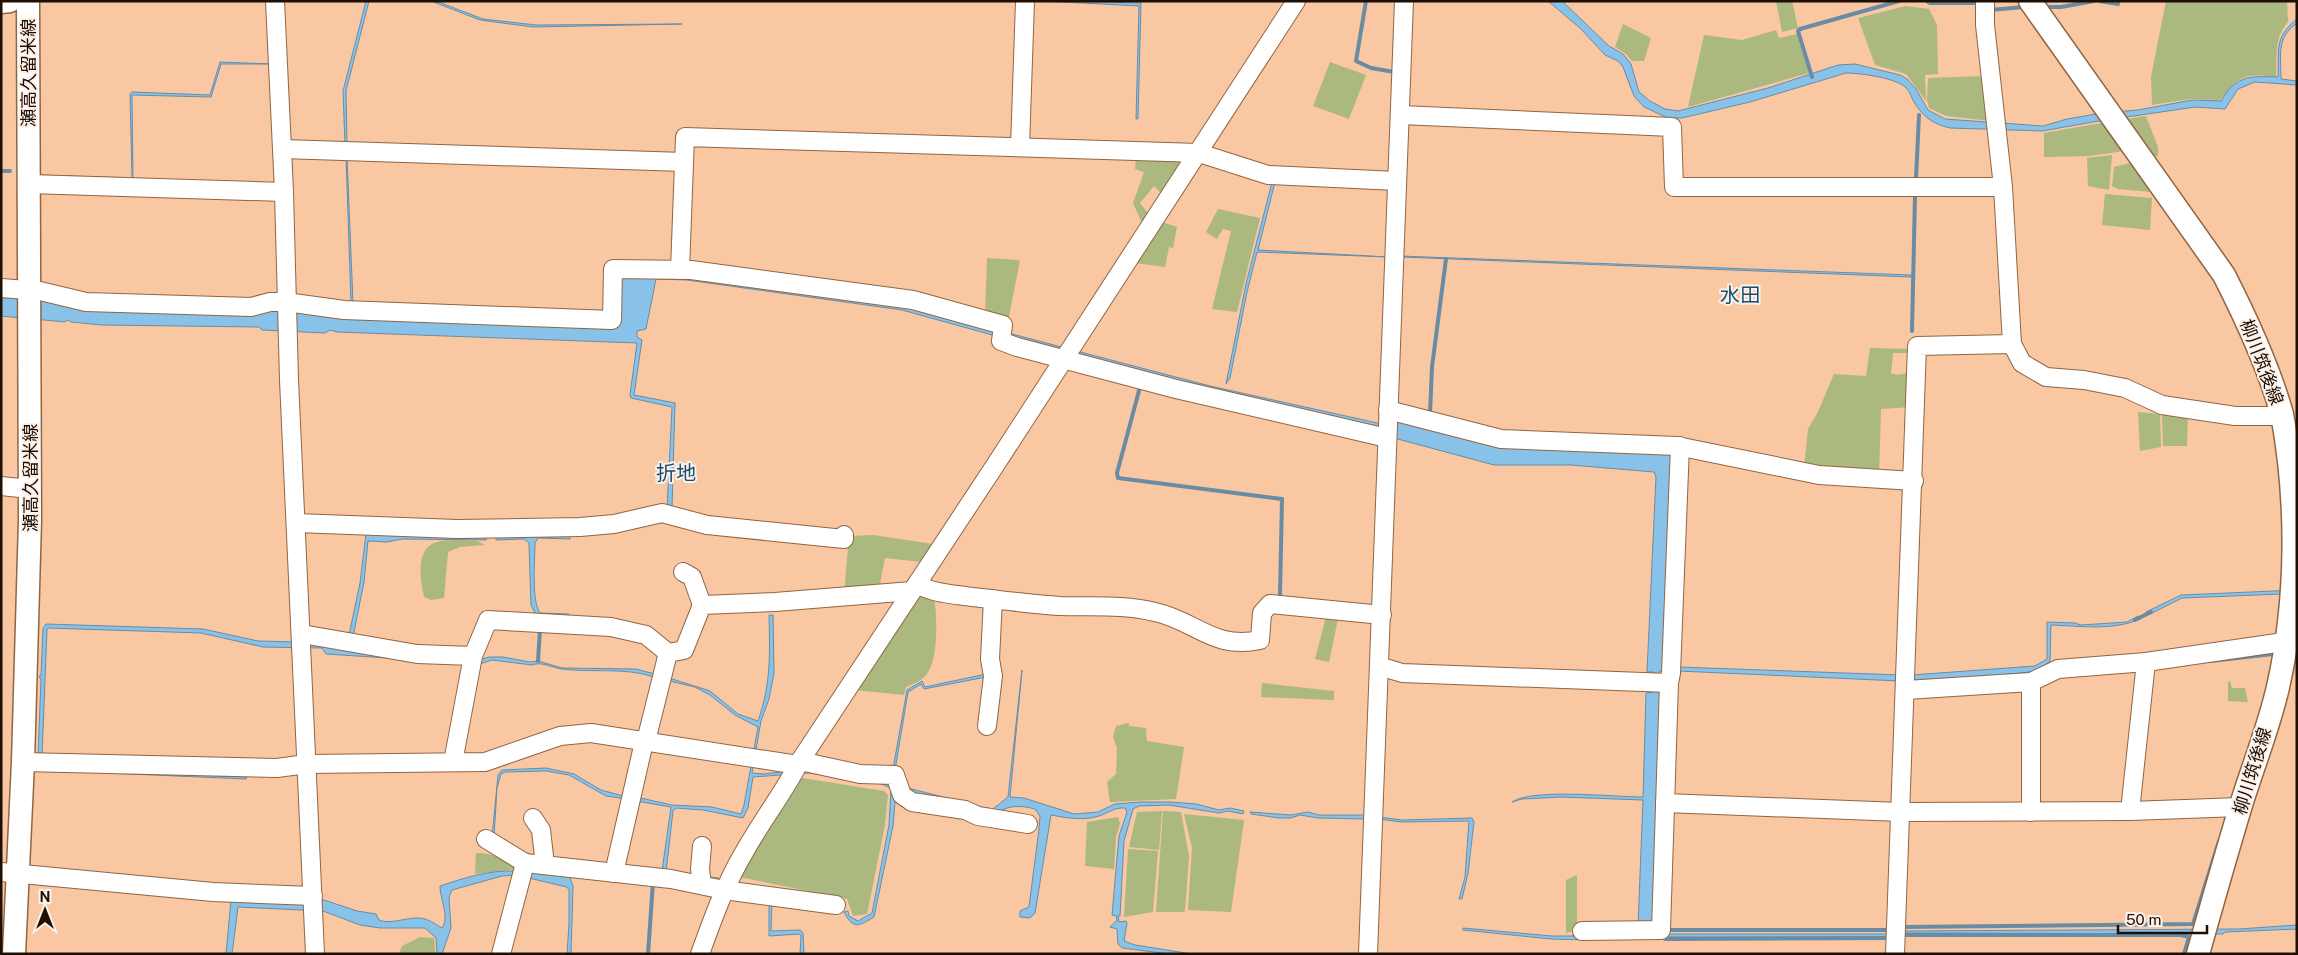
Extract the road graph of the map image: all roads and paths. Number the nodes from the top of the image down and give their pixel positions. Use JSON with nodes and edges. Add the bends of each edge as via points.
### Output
{"nodes":[{"id":1,"x":10,"y":1,"type":"edge"},
{"id":2,"x":28,"y":1,"type":"edge"},
{"id":3,"x":275,"y":1,"type":"edge"},
{"id":4,"x":1025,"y":1,"type":"edge"},
{"id":5,"x":1296,"y":1,"type":"edge"},
{"id":6,"x":1404,"y":1,"type":"edge"},
{"id":7,"x":1985,"y":1,"type":"edge"},
{"id":8,"x":2030,"y":1,"type":"edge"},
{"id":9,"x":1,"y":2,"type":"edge"},
{"id":10,"x":1401,"y":115,"type":"junction"},
{"id":11,"x":1020,"y":147,"type":"junction"},
{"id":12,"x":282,"y":149,"type":"junction"},
{"id":13,"x":1199,"y":153,"type":"junction"},
{"id":14,"x":684,"y":162,"type":"junction"},
{"id":15,"x":1397,"y":181,"type":"junction"},
{"id":16,"x":29,"y":184,"type":"junction"},
{"id":17,"x":2003,"y":187,"type":"junction"},
{"id":18,"x":284,"y":192,"type":"junction"},
{"id":19,"x":680,"y":270,"type":"junction"},
{"id":20,"x":1,"y":288,"type":"edge"},
{"id":21,"x":29,"y":290,"type":"junction"},
{"id":22,"x":286,"y":304,"type":"junction"},
{"id":23,"x":2012,"y":344,"type":"junction"},
{"id":24,"x":1063,"y":359,"type":"junction"},
{"id":25,"x":1388,"y":410,"type":"junction"},
{"id":26,"x":2283,"y":416,"type":"junction"},
{"id":27,"x":1387,"y":438,"type":"junction"},
{"id":28,"x":1680,"y":446,"type":"junction"},
{"id":29,"x":1914,"y":482,"type":"junction"},
{"id":30,"x":1,"y":486,"type":"edge"},
{"id":31,"x":30,"y":489,"type":"junction"},
{"id":32,"x":296,"y":523,"type":"junction"},
{"id":33,"x":844,"y":535,"type":"dead end"},
{"id":34,"x":683,"y":572,"type":"dead end"},
{"id":35,"x":915,"y":588,"type":"junction"},
{"id":36,"x":993,"y":599,"type":"junction"},
{"id":37,"x":702,"y":605,"type":"junction"},
{"id":38,"x":1382,"y":615,"type":"junction"},
{"id":39,"x":302,"y":634,"type":"junction"},
{"id":40,"x":2293,"y":641,"type":"edge"},
{"id":41,"x":668,"y":653,"type":"junction"},
{"id":42,"x":474,"y":656,"type":"junction"},
{"id":43,"x":2146,"y":662,"type":"junction"},
{"id":44,"x":1379,"y":666,"type":"junction"},
{"id":45,"x":1669,"y":682,"type":"junction"},
{"id":46,"x":2031,"y":682,"type":"junction"},
{"id":47,"x":1906,"y":690,"type":"junction"},
{"id":48,"x":984,"y":717,"type":"dead end"},
{"id":49,"x":644,"y":742,"type":"junction"},
{"id":50,"x":23,"y":762,"type":"junction"},
{"id":51,"x":453,"y":762,"type":"junction"},
{"id":52,"x":799,"y":763,"type":"junction"},
{"id":53,"x":307,"y":764,"type":"junction"},
{"id":54,"x":1666,"y":803,"type":"junction"},
{"id":55,"x":2240,"y":807,"type":"junction"},
{"id":56,"x":1901,"y":812,"type":"junction"},
{"id":57,"x":2031,"y":812,"type":"junction"},
{"id":58,"x":2130,"y":812,"type":"junction"},
{"id":59,"x":533,"y":818,"type":"dead end"},
{"id":60,"x":1028,"y":824,"type":"dead end"},
{"id":61,"x":486,"y":839,"type":"dead end"},
{"id":62,"x":702,"y":846,"type":"dead end"},
{"id":63,"x":525,"y":863,"type":"junction"},
{"id":64,"x":545,"y":865,"type":"junction"},
{"id":65,"x":614,"y":872,"type":"junction"},
{"id":66,"x":9,"y":873,"type":"edge"},
{"id":67,"x":702,"y":885,"type":"junction"},
{"id":68,"x":724,"y":890,"type":"junction"},
{"id":69,"x":313,"y":896,"type":"junction"},
{"id":70,"x":836,"y":905,"type":"dead end"},
{"id":71,"x":1582,"y":931,"type":"dead end"},
{"id":72,"x":14,"y":954,"type":"edge"},
{"id":73,"x":315,"y":954,"type":"edge"},
{"id":74,"x":501,"y":954,"type":"edge"},
{"id":75,"x":700,"y":954,"type":"edge"},
{"id":76,"x":1368,"y":954,"type":"edge"},
{"id":77,"x":1895,"y":954,"type":"edge"},
{"id":78,"x":2198,"y":954,"type":"edge"}],
"edges":[{"from":1,"to":9,"type":"main road"},
{"from":2,"to":16,"type":"main road","name":"瀬高久留米線"},
{"from":3,"to":12,"type":"street"},
{"from":4,"to":11,"type":"street"},
{"from":5,"to":13,"type":"street"},
{"from":6,"to":10,"type":"street"},
{"from":7,"to":17,"type":"street"},
{"from":8,"to":26,"type":"main road","name":"柳川筑後線","via":[[2224,276],[2264,358]]},
{"from":10,"to":15,"type":"street"},
{"from":10,"to":17,"type":"street","via":[[1672,126],[1674,187]]},
{"from":11,"to":13,"type":"street"},
{"from":11,"to":14,"type":"street","via":[[685,137]]},
{"from":12,"to":14,"type":"street"},
{"from":12,"to":18,"type":"street"},
{"from":13,"to":15,"type":"street","via":[[1268,175]]},
{"from":13,"to":24,"type":"street"},
{"from":14,"to":19,"type":"street"},
{"from":15,"to":25,"type":"street"},
{"from":16,"to":18,"type":"street"},
{"from":16,"to":21,"type":"main road","name":"瀬高久留米線"},
{"from":17,"to":23,"type":"street"},
{"from":18,"to":22,"type":"street"},
{"from":19,"to":22,"type":"street","via":[[613,269],[612,320],[344,310]]},
{"from":19,"to":24,"type":"street","via":[[913,300],[1003,325],[1001,341]]},
{"from":20,"to":21,"type":"street"},
{"from":21,"to":22,"type":"street","via":[[86,302],[251,307],[270,302]]},
{"from":21,"to":31,"type":"main road","name":"瀬高久留米線"},
{"from":22,"to":32,"type":"street"},
{"from":23,"to":26,"type":"street","via":[[2022,363],[2046,377],[2125,388],[2162,405],[2235,416]]},
{"from":23,"to":29,"type":"street","via":[[1917,346]]},
{"from":24,"to":27,"type":"street"},
{"from":24,"to":35,"type":"street"},
{"from":25,"to":27,"type":"street"},
{"from":25,"to":28,"type":"street","via":[[1501,439]]},
{"from":26,"to":40,"type":"main road","name":"柳川筑後線","via":[[2296,500]]},
{"from":27,"to":38,"type":"street"},
{"from":28,"to":29,"type":"street","via":[[1819,475]]},
{"from":28,"to":45,"type":"street","via":[[1672,673]]},
{"from":29,"to":47,"type":"street"},
{"from":30,"to":31,"type":"street"},
{"from":31,"to":50,"type":"main road","name":"瀬高久留米線"},
{"from":32,"to":33,"type":"street","via":[[457,529],[562,527],[614,524],[662,513],[707,526],[844,539]]},
{"from":32,"to":39,"type":"street"},
{"from":34,"to":37,"type":"street","via":[[692,577]]},
{"from":35,"to":36,"type":"street"},
{"from":35,"to":37,"type":"street","via":[[775,602]]},
{"from":35,"to":52,"type":"street"},
{"from":36,"to":38,"type":"street","via":[[1155,611],[1213,638],[1246,643],[1260,640],[1262,613],[1270,604]]},
{"from":36,"to":48,"type":"street","via":[[990,659],[993,676]]},
{"from":37,"to":41,"type":"street","via":[[684,650]]},
{"from":38,"to":44,"type":"street"},
{"from":39,"to":42,"type":"street","via":[[417,654]]},
{"from":39,"to":53,"type":"street"},
{"from":40,"to":43,"type":"street"},
{"from":40,"to":55,"type":"main road","name":"柳川筑後線"},
{"from":41,"to":42,"type":"street","via":[[646,635],[611,627],[488,620]]},
{"from":41,"to":49,"type":"street"},
{"from":42,"to":51,"type":"street"},
{"from":43,"to":46,"type":"street","via":[[2058,670]]},
{"from":43,"to":58,"type":"street"},
{"from":44,"to":45,"type":"street","via":[[1402,673]]},
{"from":44,"to":76,"type":"street"},
{"from":45,"to":54,"type":"street"},
{"from":46,"to":47,"type":"street"},
{"from":46,"to":57,"type":"street"},
{"from":47,"to":56,"type":"street"},
{"from":49,"to":51,"type":"street","via":[[591,733],[560,736],[485,762]]},
{"from":49,"to":52,"type":"street"},
{"from":49,"to":65,"type":"street"},
{"from":50,"to":53,"type":"street","via":[[225,768],[277,768]]},
{"from":50,"to":66,"type":"main road","name":"瀬高久留米線"},
{"from":51,"to":53,"type":"street"},
{"from":52,"to":60,"type":"street","via":[[860,774],[895,775],[902,795],[912,802]]},
{"from":52,"to":68,"type":"street"},
{"from":53,"to":69,"type":"street"},
{"from":54,"to":56,"type":"street"},
{"from":54,"to":71,"type":"street","via":[[1660,930]]},
{"from":55,"to":58,"type":"street"},
{"from":55,"to":78,"type":"main road","name":"柳川筑後線"},
{"from":56,"to":57,"type":"street"},
{"from":56,"to":77,"type":"street"},
{"from":57,"to":58,"type":"street"},
{"from":59,"to":64,"type":"street","via":[[541,830]]},
{"from":61,"to":63,"type":"street"},
{"from":62,"to":67,"type":"street"},
{"from":63,"to":64,"type":"street"},
{"from":63,"to":74,"type":"street"},
{"from":64,"to":65,"type":"street"},
{"from":65,"to":67,"type":"street"},
{"from":66,"to":69,"type":"street","via":[[213,892]]},
{"from":66,"to":72,"type":"main road","name":"瀬高久留米線"},
{"from":67,"to":68,"type":"street"},
{"from":68,"to":70,"type":"street"},
{"from":68,"to":75,"type":"street"},
{"from":69,"to":73,"type":"street"}]}
